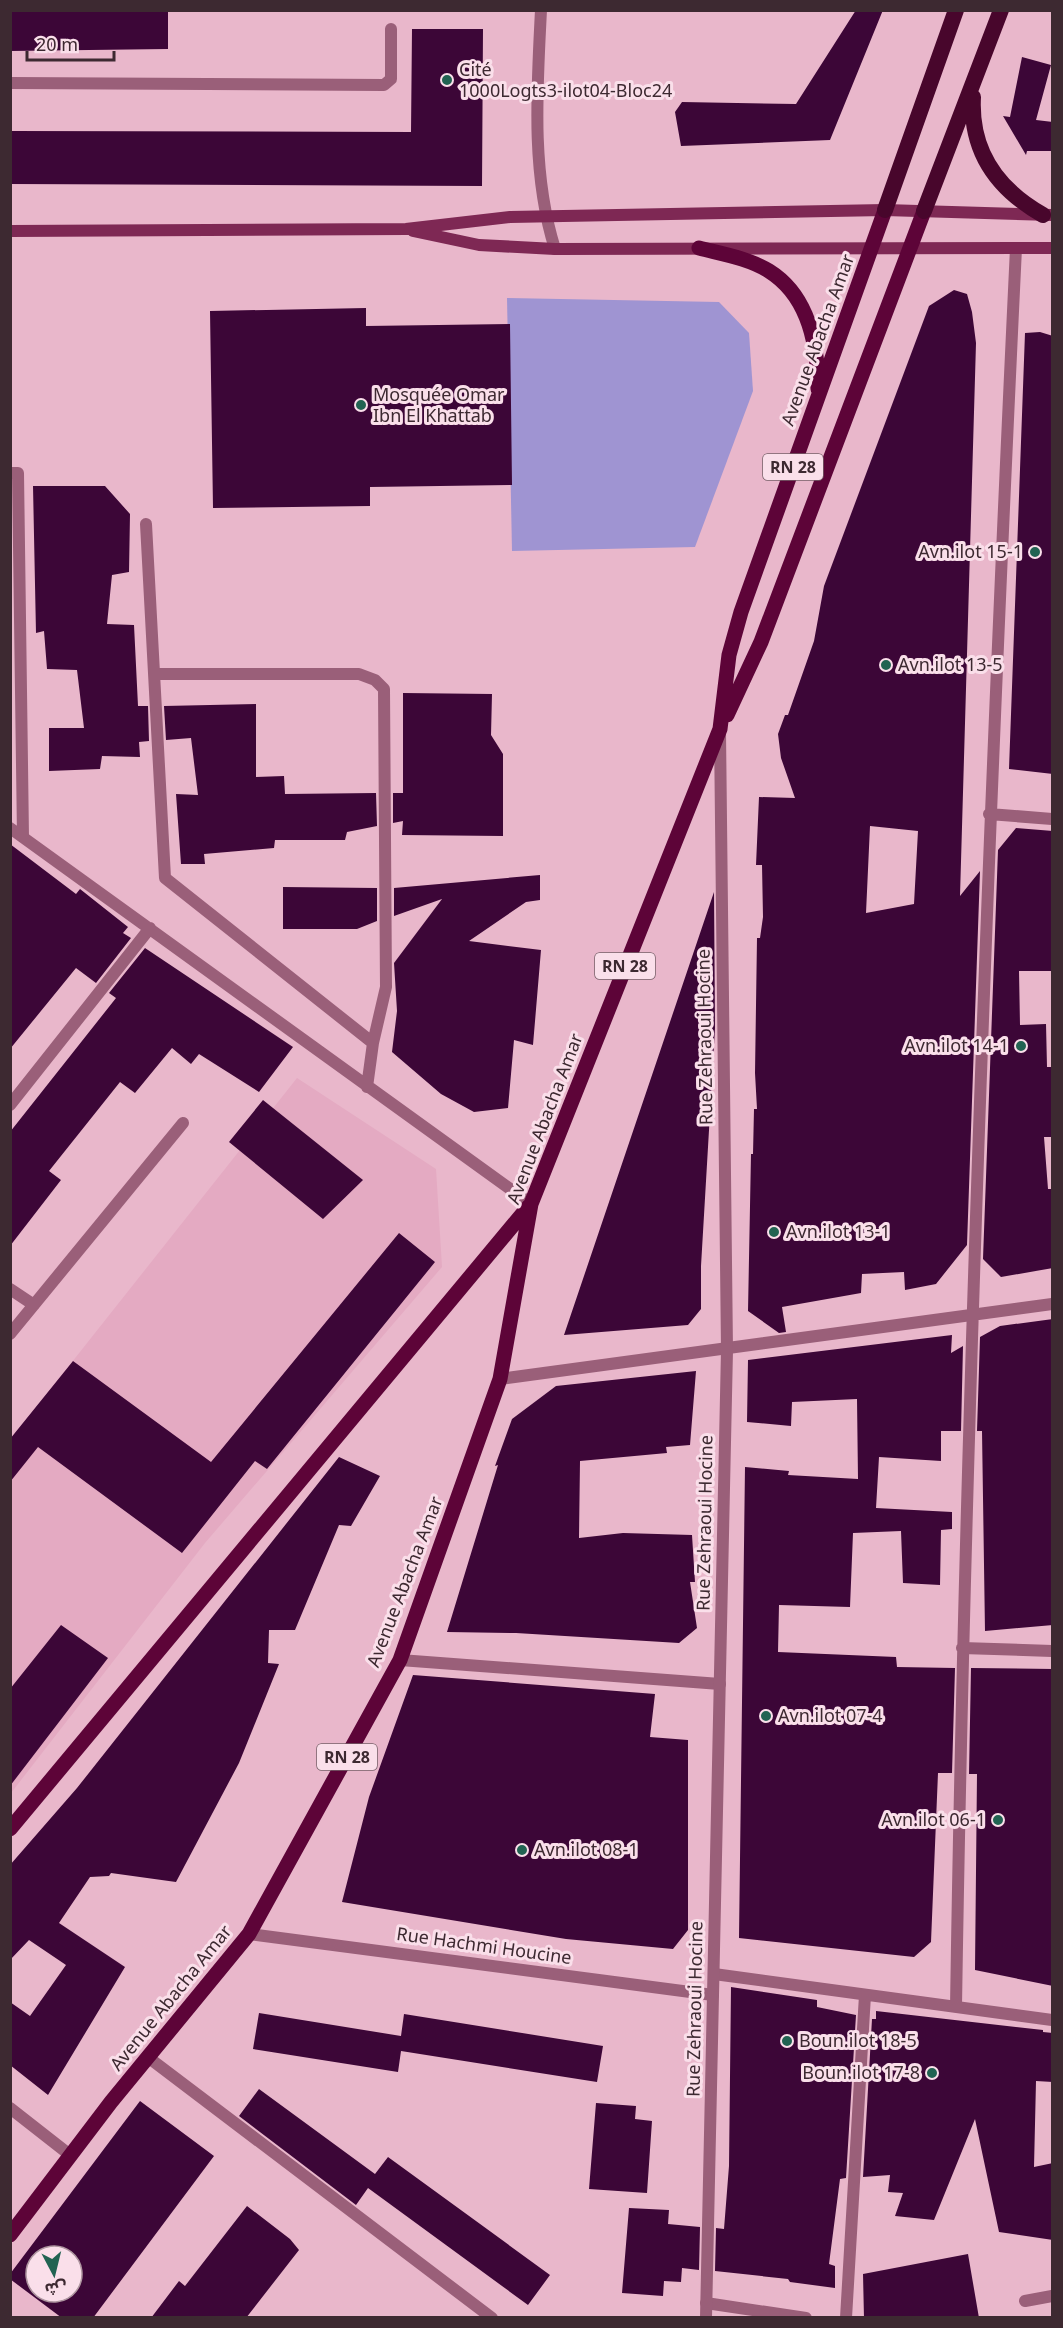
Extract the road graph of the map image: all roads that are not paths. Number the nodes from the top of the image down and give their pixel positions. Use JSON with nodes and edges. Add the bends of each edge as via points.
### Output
{"nodes":[{"id":1,"x":541,"y":10,"type":"edge"},
{"id":2,"x":956,"y":10,"type":"edge"},
{"id":3,"x":1001,"y":10,"type":"edge"},
{"id":4,"x":391,"y":29,"type":"dead end"},
{"id":5,"x":10,"y":83,"type":"edge"},
{"id":6,"x":973,"y":89,"type":"junction"},
{"id":7,"x":885,"y":210,"type":"junction"},
{"id":8,"x":924,"y":211,"type":"junction"},
{"id":9,"x":1048,"y":215,"type":"edge"},
{"id":10,"x":544,"y":216,"type":"junction"},
{"id":11,"x":406,"y":229,"type":"junction"},
{"id":12,"x":10,"y":231,"type":"edge"},
{"id":13,"x":873,"y":247,"type":"junction"},
{"id":14,"x":912,"y":247,"type":"junction"},
{"id":15,"x":699,"y":248,"type":"junction"},
{"id":16,"x":1016,"y":248,"type":"junction"},
{"id":17,"x":1053,"y":248,"type":"edge"},
{"id":18,"x":555,"y":249,"type":"junction"},
{"id":19,"x":818,"y":400,"type":"junction"},
{"id":20,"x":10,"y":473,"type":"edge"},
{"id":21,"x":146,"y":524,"type":"dead end"},
{"id":22,"x":155,"y":674,"type":"junction"},
{"id":23,"x":720,"y":729,"type":"junction"},
{"id":24,"x":989,"y":814,"type":"junction"},
{"id":25,"x":1053,"y":819,"type":"edge"},
{"id":26,"x":10,"y":828,"type":"edge"},
{"id":27,"x":22,"y":837,"type":"junction"},
{"id":28,"x":150,"y":928,"type":"junction"},
{"id":29,"x":373,"y":1043,"type":"junction"},
{"id":30,"x":367,"y":1087,"type":"junction"},
{"id":31,"x":10,"y":1105,"type":"edge"},
{"id":32,"x":183,"y":1123,"type":"dead end"},
{"id":33,"x":531,"y":1204,"type":"junction"},
{"id":34,"x":10,"y":1289,"type":"edge"},
{"id":35,"x":1053,"y":1304,"type":"edge"},
{"id":36,"x":34,"y":1305,"type":"junction"},
{"id":37,"x":972,"y":1315,"type":"junction"},
{"id":38,"x":10,"y":1334,"type":"edge"},
{"id":39,"x":727,"y":1350,"type":"junction"},
{"id":40,"x":500,"y":1379,"type":"junction"},
{"id":41,"x":962,"y":1648,"type":"junction"},
{"id":42,"x":1053,"y":1651,"type":"edge"},
{"id":43,"x":400,"y":1660,"type":"junction"},
{"id":44,"x":720,"y":1684,"type":"junction"},
{"id":45,"x":10,"y":1829,"type":"edge"},
{"id":46,"x":249,"y":1934,"type":"junction"},
{"id":47,"x":714,"y":1974,"type":"junction"},
{"id":48,"x":713,"y":1995,"type":"junction"},
{"id":49,"x":865,"y":1995,"type":"junction"},
{"id":50,"x":956,"y":2007,"type":"junction"},
{"id":51,"x":1053,"y":2020,"type":"edge"},
{"id":52,"x":149,"y":2058,"type":"junction"},
{"id":53,"x":10,"y":2108,"type":"edge"},
{"id":54,"x":70,"y":2155,"type":"junction"},
{"id":55,"x":10,"y":2235,"type":"edge"},
{"id":56,"x":1053,"y":2296,"type":"edge"},
{"id":57,"x":1025,"y":2301,"type":"dead end"},
{"id":58,"x":706,"y":2303,"type":"junction"},
{"id":59,"x":492,"y":2318,"type":"edge"},
{"id":60,"x":705,"y":2318,"type":"edge"},
{"id":61,"x":806,"y":2318,"type":"edge"},
{"id":62,"x":846,"y":2318,"type":"edge"}],
"edges":[{"from":1,"to":10,"type":"street","via":[[536,104]]},
{"from":2,"to":7,"type":"highway","name":"Avenue Abacha Amar","number":"RN 28"},
{"from":3,"to":6,"type":"highway"},
{"from":4,"to":5,"type":"street","via":[[392,79],[384,85]]},
{"from":6,"to":8,"type":"highway"},
{"from":6,"to":9,"type":"highway","via":[[976,140],[986,164],[1020,202]]},
{"from":7,"to":8,"type":"main road"},
{"from":7,"to":10,"type":"main road"},
{"from":7,"to":13,"type":"main road","name":"Avenue Abacha Amar","number":"RN 28"},
{"from":8,"to":9,"type":"main road"},
{"from":8,"to":14,"type":"main road"},
{"from":10,"to":11,"type":"main road","via":[[474,219]]},
{"from":10,"to":18,"type":"street"},
{"from":11,"to":12,"type":"main road"},
{"from":11,"to":18,"type":"main road","via":[[479,244]]},
{"from":13,"to":14,"type":"main road"},
{"from":13,"to":15,"type":"main road"},
{"from":13,"to":19,"type":"main road","name":"Avenue Abacha Amar","number":"RN 28"},
{"from":14,"to":16,"type":"main road"},
{"from":14,"to":23,"type":"main road","via":[[761,642]]},
{"from":15,"to":18,"type":"main road"},
{"from":15,"to":19,"type":"main road","via":[[770,272],[793,294],[810,325],[818,356]]},
{"from":16,"to":17,"type":"main road"},
{"from":16,"to":24,"type":"street"},
{"from":19,"to":23,"type":"main road","name":"Avenue Abacha Amar","number":"RN 28","via":[[741,612],[729,655]]},
{"from":20,"to":27,"type":"street","via":[[18,473]]},
{"from":21,"to":22,"type":"street"},
{"from":22,"to":29,"type":"street","via":[[165,878]]},
{"from":22,"to":29,"type":"street","via":[[359,674],[375,680],[384,689],[386,987]]},
{"from":23,"to":33,"type":"main road","name":"Avenue Abacha Amar","number":"RN 28"},
{"from":23,"to":39,"type":"street","name":"Rue Zehraoui Hocine"},
{"from":24,"to":25,"type":"street"},
{"from":24,"to":37,"type":"street"},
{"from":26,"to":27,"type":"street"},
{"from":27,"to":28,"type":"street"},
{"from":28,"to":30,"type":"street"},
{"from":28,"to":31,"type":"street"},
{"from":29,"to":30,"type":"street"},
{"from":30,"to":33,"type":"street"},
{"from":32,"to":36,"type":"street"},
{"from":33,"to":40,"type":"main road","name":"Avenue Abacha Amar","number":"RN 28"},
{"from":33,"to":45,"type":"main road"},
{"from":34,"to":36,"type":"street"},
{"from":35,"to":37,"type":"street"},
{"from":36,"to":38,"type":"street"},
{"from":37,"to":39,"type":"street"},
{"from":37,"to":41,"type":"street"},
{"from":39,"to":40,"type":"street"},
{"from":39,"to":44,"type":"street","name":"Rue Zehraoui Hocine"},
{"from":40,"to":43,"type":"main road","name":"Avenue Abacha Amar","number":"RN 28"},
{"from":41,"to":42,"type":"street"},
{"from":41,"to":50,"type":"street"},
{"from":43,"to":44,"type":"street"},
{"from":43,"to":46,"type":"main road","name":"Avenue Abacha Amar","number":"RN 28"},
{"from":44,"to":47,"type":"street","name":"Rue Zehraoui Hocine"},
{"from":46,"to":48,"type":"street","name":"Rue Hachmi Houcine"},
{"from":46,"to":52,"type":"main road","name":"Avenue Abacha Amar","number":"RN 28"},
{"from":47,"to":48,"type":"street","name":"Rue Zehraoui Hocine"},
{"from":47,"to":49,"type":"street"},
{"from":48,"to":58,"type":"street","name":"Rue Zehraoui Hocine"},
{"from":49,"to":50,"type":"street"},
{"from":49,"to":62,"type":"street"},
{"from":50,"to":51,"type":"street"},
{"from":52,"to":54,"type":"main road","name":"Avenue Abacha Amar","number":"RN 28"},
{"from":52,"to":59,"type":"street"},
{"from":53,"to":54,"type":"street"},
{"from":54,"to":55,"type":"main road","name":"Avenue Abacha Amar","number":"RN 28"},
{"from":56,"to":57,"type":"street"},
{"from":58,"to":60,"type":"street","name":"Rue Zehraoui Hocine"},
{"from":58,"to":61,"type":"street"}]}
